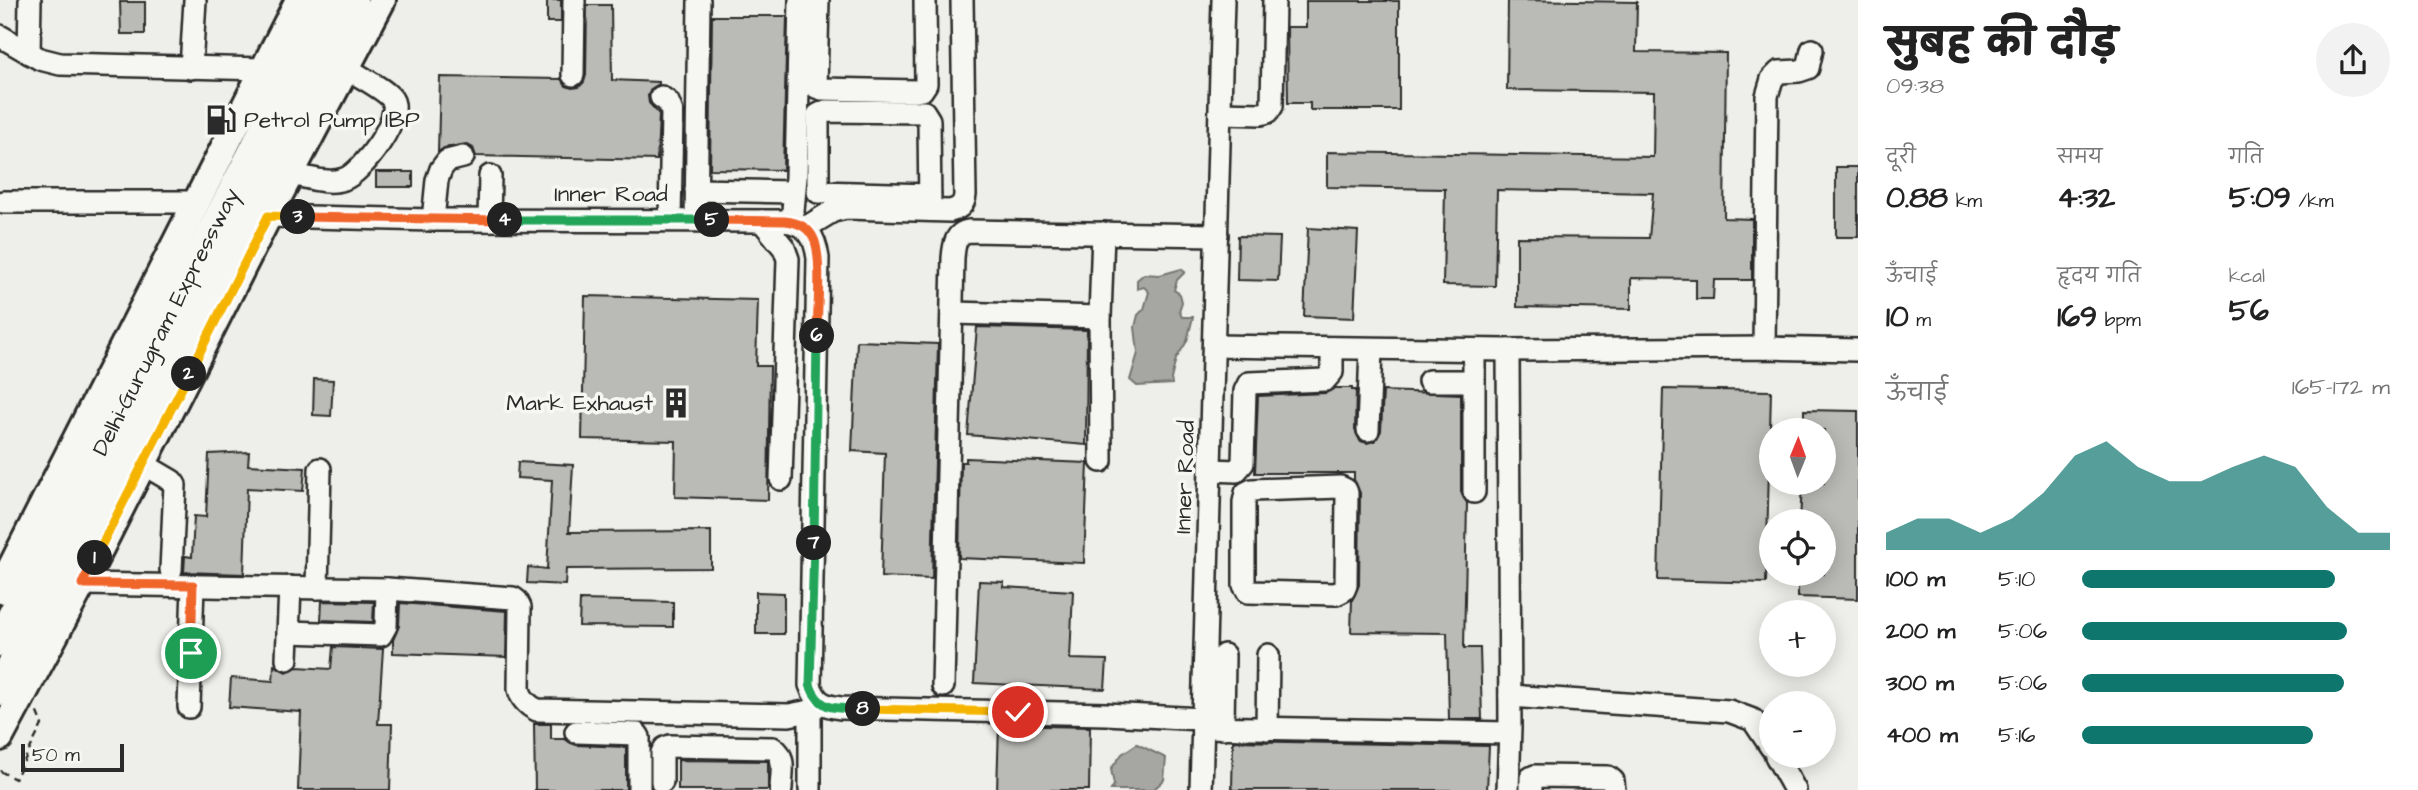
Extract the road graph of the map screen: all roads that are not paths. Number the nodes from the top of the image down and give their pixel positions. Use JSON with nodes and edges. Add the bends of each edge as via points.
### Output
{"nodes":[{"id":1,"x":30,"y":0,"type":"edge"},
{"id":2,"x":195,"y":0,"type":"edge"},
{"id":3,"x":299,"y":0,"type":"edge"},
{"id":4,"x":326,"y":0,"type":"edge"},
{"id":5,"x":352,"y":0,"type":"edge"},
{"id":6,"x":382,"y":0,"type":"edge"},
{"id":7,"x":574,"y":0,"type":"edge"},
{"id":8,"x":699,"y":0,"type":"edge"},
{"id":9,"x":800,"y":0,"type":"edge"},
{"id":10,"x":818,"y":0,"type":"edge"},
{"id":11,"x":1223,"y":0,"type":"edge"},
{"id":12,"x":1274,"y":0,"type":"edge"},
{"id":13,"x":925,"y":1,"type":"edge"},
{"id":14,"x":962,"y":1,"type":"edge"},
{"id":15,"x":0,"y":36,"type":"edge"},
{"id":16,"x":1812,"y":50,"type":"dead end"},
{"id":17,"x":29,"y":53,"type":"junction"},
{"id":18,"x":191,"y":68,"type":"junction"},
{"id":19,"x":347,"y":68,"type":"junction"},
{"id":20,"x":264,"y":69,"type":"junction"},
{"id":21,"x":573,"y":75,"type":"dead end"},
{"id":22,"x":661,"y":97,"type":"dead end"},
{"id":23,"x":1220,"y":113,"type":"junction"},
{"id":24,"x":929,"y":128,"type":"junction"},
{"id":25,"x":964,"y":128,"type":"junction"},
{"id":26,"x":463,"y":157,"type":"dead end"},
{"id":27,"x":291,"y":174,"type":"junction"},
{"id":28,"x":490,"y":176,"type":"dead end"},
{"id":29,"x":696,"y":190,"type":"junction"},
{"id":30,"x":793,"y":192,"type":"junction"},
{"id":31,"x":848,"y":201,"type":"junction"},
{"id":32,"x":3,"y":202,"type":"dead end"},
{"id":33,"x":197,"y":202,"type":"junction"},
{"id":34,"x":930,"y":203,"type":"junction"},
{"id":35,"x":268,"y":216,"type":"junction"},
{"id":36,"x":433,"y":220,"type":"junction"},
{"id":37,"x":489,"y":220,"type":"junction"},
{"id":38,"x":670,"y":220,"type":"junction"},
{"id":39,"x":696,"y":220,"type":"junction"},
{"id":40,"x":762,"y":221,"type":"junction"},
{"id":41,"x":798,"y":225,"type":"junction"},
{"id":42,"x":1103,"y":233,"type":"junction"},
{"id":43,"x":1217,"y":235,"type":"junction"},
{"id":44,"x":953,"y":313,"type":"junction"},
{"id":45,"x":1100,"y":317,"type":"junction"},
{"id":46,"x":1215,"y":346,"type":"junction"},
{"id":47,"x":1332,"y":348,"type":"junction"},
{"id":48,"x":1764,"y":348,"type":"junction"},
{"id":49,"x":1371,"y":349,"type":"junction"},
{"id":50,"x":1474,"y":350,"type":"junction"},
{"id":51,"x":1508,"y":350,"type":"junction"},
{"id":52,"x":1858,"y":350,"type":"edge"},
{"id":53,"x":1429,"y":380,"type":"dead end"},
{"id":54,"x":1474,"y":381,"type":"junction"},
{"id":55,"x":1368,"y":430,"type":"dead end"},
{"id":56,"x":1101,"y":461,"type":"dead end"},
{"id":57,"x":143,"y":464,"type":"junction"},
{"id":58,"x":320,"y":469,"type":"dead end"},
{"id":59,"x":1211,"y":470,"type":"junction"},
{"id":60,"x":781,"y":479,"type":"dead end"},
{"id":61,"x":1474,"y":492,"type":"dead end"},
{"id":62,"x":311,"y":499,"type":"dead end"},
{"id":63,"x":1209,"y":535,"type":"junction"},
{"id":64,"x":1244,"y":535,"type":"junction"},
{"id":65,"x":171,"y":570,"type":"dead end"},
{"id":66,"x":82,"y":584,"type":"junction"},
{"id":67,"x":193,"y":585,"type":"junction"},
{"id":68,"x":305,"y":587,"type":"junction"},
{"id":69,"x":0,"y":589,"type":"edge"},
{"id":70,"x":387,"y":589,"type":"junction"},
{"id":71,"x":288,"y":632,"type":"junction"},
{"id":72,"x":0,"y":641,"type":"edge"},
{"id":73,"x":1224,"y":655,"type":"dead end"},
{"id":74,"x":1268,"y":655,"type":"dead end"},
{"id":75,"x":287,"y":659,"type":"dead end"},
{"id":76,"x":943,"y":686,"type":"dead end"},
{"id":77,"x":13,"y":689,"type":"edge"},
{"id":78,"x":1510,"y":696,"type":"junction"},
{"id":79,"x":189,"y":707,"type":"dead end"},
{"id":80,"x":815,"y":707,"type":"junction"},
{"id":81,"x":658,"y":712,"type":"junction"},
{"id":82,"x":719,"y":713,"type":"junction"},
{"id":83,"x":774,"y":714,"type":"junction"},
{"id":84,"x":1202,"y":723,"type":"junction"},
{"id":85,"x":1223,"y":728,"type":"junction"},
{"id":86,"x":1267,"y":729,"type":"junction"},
{"id":87,"x":1759,"y":729,"type":"edge"},
{"id":88,"x":576,"y":732,"type":"dead end"},
{"id":89,"x":1509,"y":733,"type":"junction"},
{"id":90,"x":637,"y":734,"type":"junction"},
{"id":91,"x":0,"y":737,"type":"edge"},
{"id":92,"x":719,"y":747,"type":"junction"},
{"id":93,"x":773,"y":748,"type":"junction"},
{"id":94,"x":1783,"y":768,"type":"edge"},
{"id":95,"x":662,"y":782,"type":"dead end"},
{"id":96,"x":639,"y":790,"type":"edge"},
{"id":97,"x":781,"y":790,"type":"edge"},
{"id":98,"x":810,"y":790,"type":"edge"},
{"id":99,"x":1201,"y":790,"type":"edge"},
{"id":100,"x":1507,"y":790,"type":"edge"},
{"id":101,"x":1531,"y":790,"type":"edge"},
{"id":102,"x":1614,"y":790,"type":"edge"},
{"id":103,"x":1796,"y":790,"type":"edge"}],
"edges":[{"from":1,"to":17,"type":"street"},
{"from":2,"to":18,"type":"street"},
{"from":3,"to":20,"type":"main road"},
{"from":4,"to":72,"type":"highway","name":"Delhi-Gurugram Expressway","via":[[255,150]]},
{"from":5,"to":77,"type":"highway","name":"Delhi-Gurugram Expressway"},
{"from":6,"to":19,"type":"main road"},
{"from":7,"to":21,"type":"street"},
{"from":8,"to":29,"type":"street"},
{"from":9,"to":30,"type":"street"},
{"from":10,"to":13,"type":"street","via":[[816,85],[822,89],[916,91],[924,88]]},
{"from":11,"to":23,"type":"street","name":"Inner Road"},
{"from":12,"to":23,"type":"street","via":[[1272,106],[1261,114]]},
{"from":13,"to":14,"type":"street"},
{"from":14,"to":25,"type":"street"},
{"from":15,"to":17,"type":"street"},
{"from":16,"to":48,"type":"street","via":[[1808,68],[1779,72],[1769,88]]},
{"from":17,"to":18,"type":"street","via":[[60,64]]},
{"from":18,"to":20,"type":"street"},
{"from":19,"to":27,"type":"main road"},
{"from":19,"to":27,"type":"street","via":[[391,99],[393,118],[376,149],[350,177],[333,181]]},
{"from":20,"to":33,"type":"main road"},
{"from":22,"to":38,"type":"street","via":[[672,112]]},
{"from":23,"to":43,"type":"street","name":"Inner Road"},
{"from":24,"to":25,"type":"street"},
{"from":24,"to":31,"type":"street","via":[[924,113],[820,112],[818,192]]},
{"from":24,"to":34,"type":"street"},
{"from":25,"to":34,"type":"street","via":[[963,204],[955,210]]},
{"from":26,"to":36,"type":"street","via":[[447,161],[441,169]]},
{"from":27,"to":35,"type":"main road"},
{"from":28,"to":37,"type":"street"},
{"from":29,"to":30,"type":"street"},
{"from":29,"to":39,"type":"street"},
{"from":30,"to":41,"type":"street"},
{"from":31,"to":34,"type":"street"},
{"from":31,"to":41,"type":"street"},
{"from":32,"to":33,"type":"street"},
{"from":33,"to":69,"type":"main road"},
{"from":35,"to":36,"type":"street","name":"Inner Road"},
{"from":35,"to":57,"type":"main road"},
{"from":36,"to":37,"type":"street","name":"Inner Road"},
{"from":37,"to":38,"type":"street","name":"Inner Road"},
{"from":38,"to":39,"type":"street","name":"Inner Road"},
{"from":39,"to":40,"type":"street","name":"Inner Road"},
{"from":40,"to":41,"type":"street","name":"Inner Road"},
{"from":40,"to":60,"type":"street","via":[[788,259]]},
{"from":41,"to":80,"type":"street","via":[[814,239],[818,258],[810,685]]},
{"from":42,"to":43,"type":"street"},
{"from":42,"to":44,"type":"street","via":[[963,232],[953,258]]},
{"from":42,"to":45,"type":"street"},
{"from":43,"to":46,"type":"street","name":"Inner Road"},
{"from":44,"to":45,"type":"street"},
{"from":44,"to":76,"type":"street"},
{"from":45,"to":56,"type":"street"},
{"from":46,"to":47,"type":"street"},
{"from":46,"to":59,"type":"street","name":"Inner Road"},
{"from":47,"to":49,"type":"street"},
{"from":47,"to":59,"type":"street","via":[[1332,372],[1325,380],[1249,383],[1244,463],[1236,471]]},
{"from":48,"to":51,"type":"street"},
{"from":48,"to":52,"type":"street"},
{"from":49,"to":50,"type":"street"},
{"from":49,"to":55,"type":"street"},
{"from":50,"to":51,"type":"street"},
{"from":50,"to":54,"type":"street"},
{"from":51,"to":78,"type":"street"},
{"from":53,"to":54,"type":"street"},
{"from":54,"to":61,"type":"street"},
{"from":57,"to":65,"type":"street","via":[[173,481],[176,489]]},
{"from":57,"to":66,"type":"main road"},
{"from":58,"to":68,"type":"street","via":[[326,564]]},
{"from":59,"to":63,"type":"street","name":"Inner Road"},
{"from":62,"to":68,"type":"street"},
{"from":63,"to":64,"type":"street"},
{"from":63,"to":84,"type":"street","name":"Inner Road"},
{"from":64,"to":64,"type":"street","via":[[1244,585],[1248,592],[1336,594],[1344,590],[1347,493],[1342,487],[1248,491]]},
{"from":66,"to":67,"type":"street"},
{"from":66,"to":77,"type":"main road"},
{"from":67,"to":68,"type":"street"},
{"from":67,"to":79,"type":"street"},
{"from":68,"to":70,"type":"street"},
{"from":68,"to":71,"type":"street"},
{"from":70,"to":71,"type":"street","via":[[386,626],[381,635]]},
{"from":70,"to":81,"type":"street","via":[[517,601],[519,689],[521,698],[537,710]]},
{"from":71,"to":75,"type":"street"},
{"from":73,"to":85,"type":"street"},
{"from":74,"to":86,"type":"street"},
{"from":77,"to":91,"type":"main road"},
{"from":78,"to":87,"type":"street","via":[[1729,710],[1753,720]]},
{"from":78,"to":89,"type":"street"},
{"from":80,"to":83,"type":"street","via":[[789,715]]},
{"from":80,"to":84,"type":"street","via":[[1106,714]]},
{"from":80,"to":98,"type":"street"},
{"from":81,"to":82,"type":"street"},
{"from":81,"to":90,"type":"street"},
{"from":82,"to":83,"type":"street"},
{"from":82,"to":92,"type":"street"},
{"from":83,"to":93,"type":"street"},
{"from":84,"to":85,"type":"street"},
{"from":84,"to":99,"type":"street","name":"Inner Road"},
{"from":85,"to":86,"type":"street"},
{"from":86,"to":89,"type":"street"},
{"from":88,"to":90,"type":"street"},
{"from":89,"to":100,"type":"street"},
{"from":90,"to":96,"type":"street"},
{"from":92,"to":93,"type":"street"},
{"from":92,"to":95,"type":"street","via":[[665,748]]},
{"from":93,"to":97,"type":"street","via":[[782,757]]},
{"from":94,"to":103,"type":"street"},
{"from":101,"to":102,"type":"street","via":[[1535,776],[1608,777]]}]}
